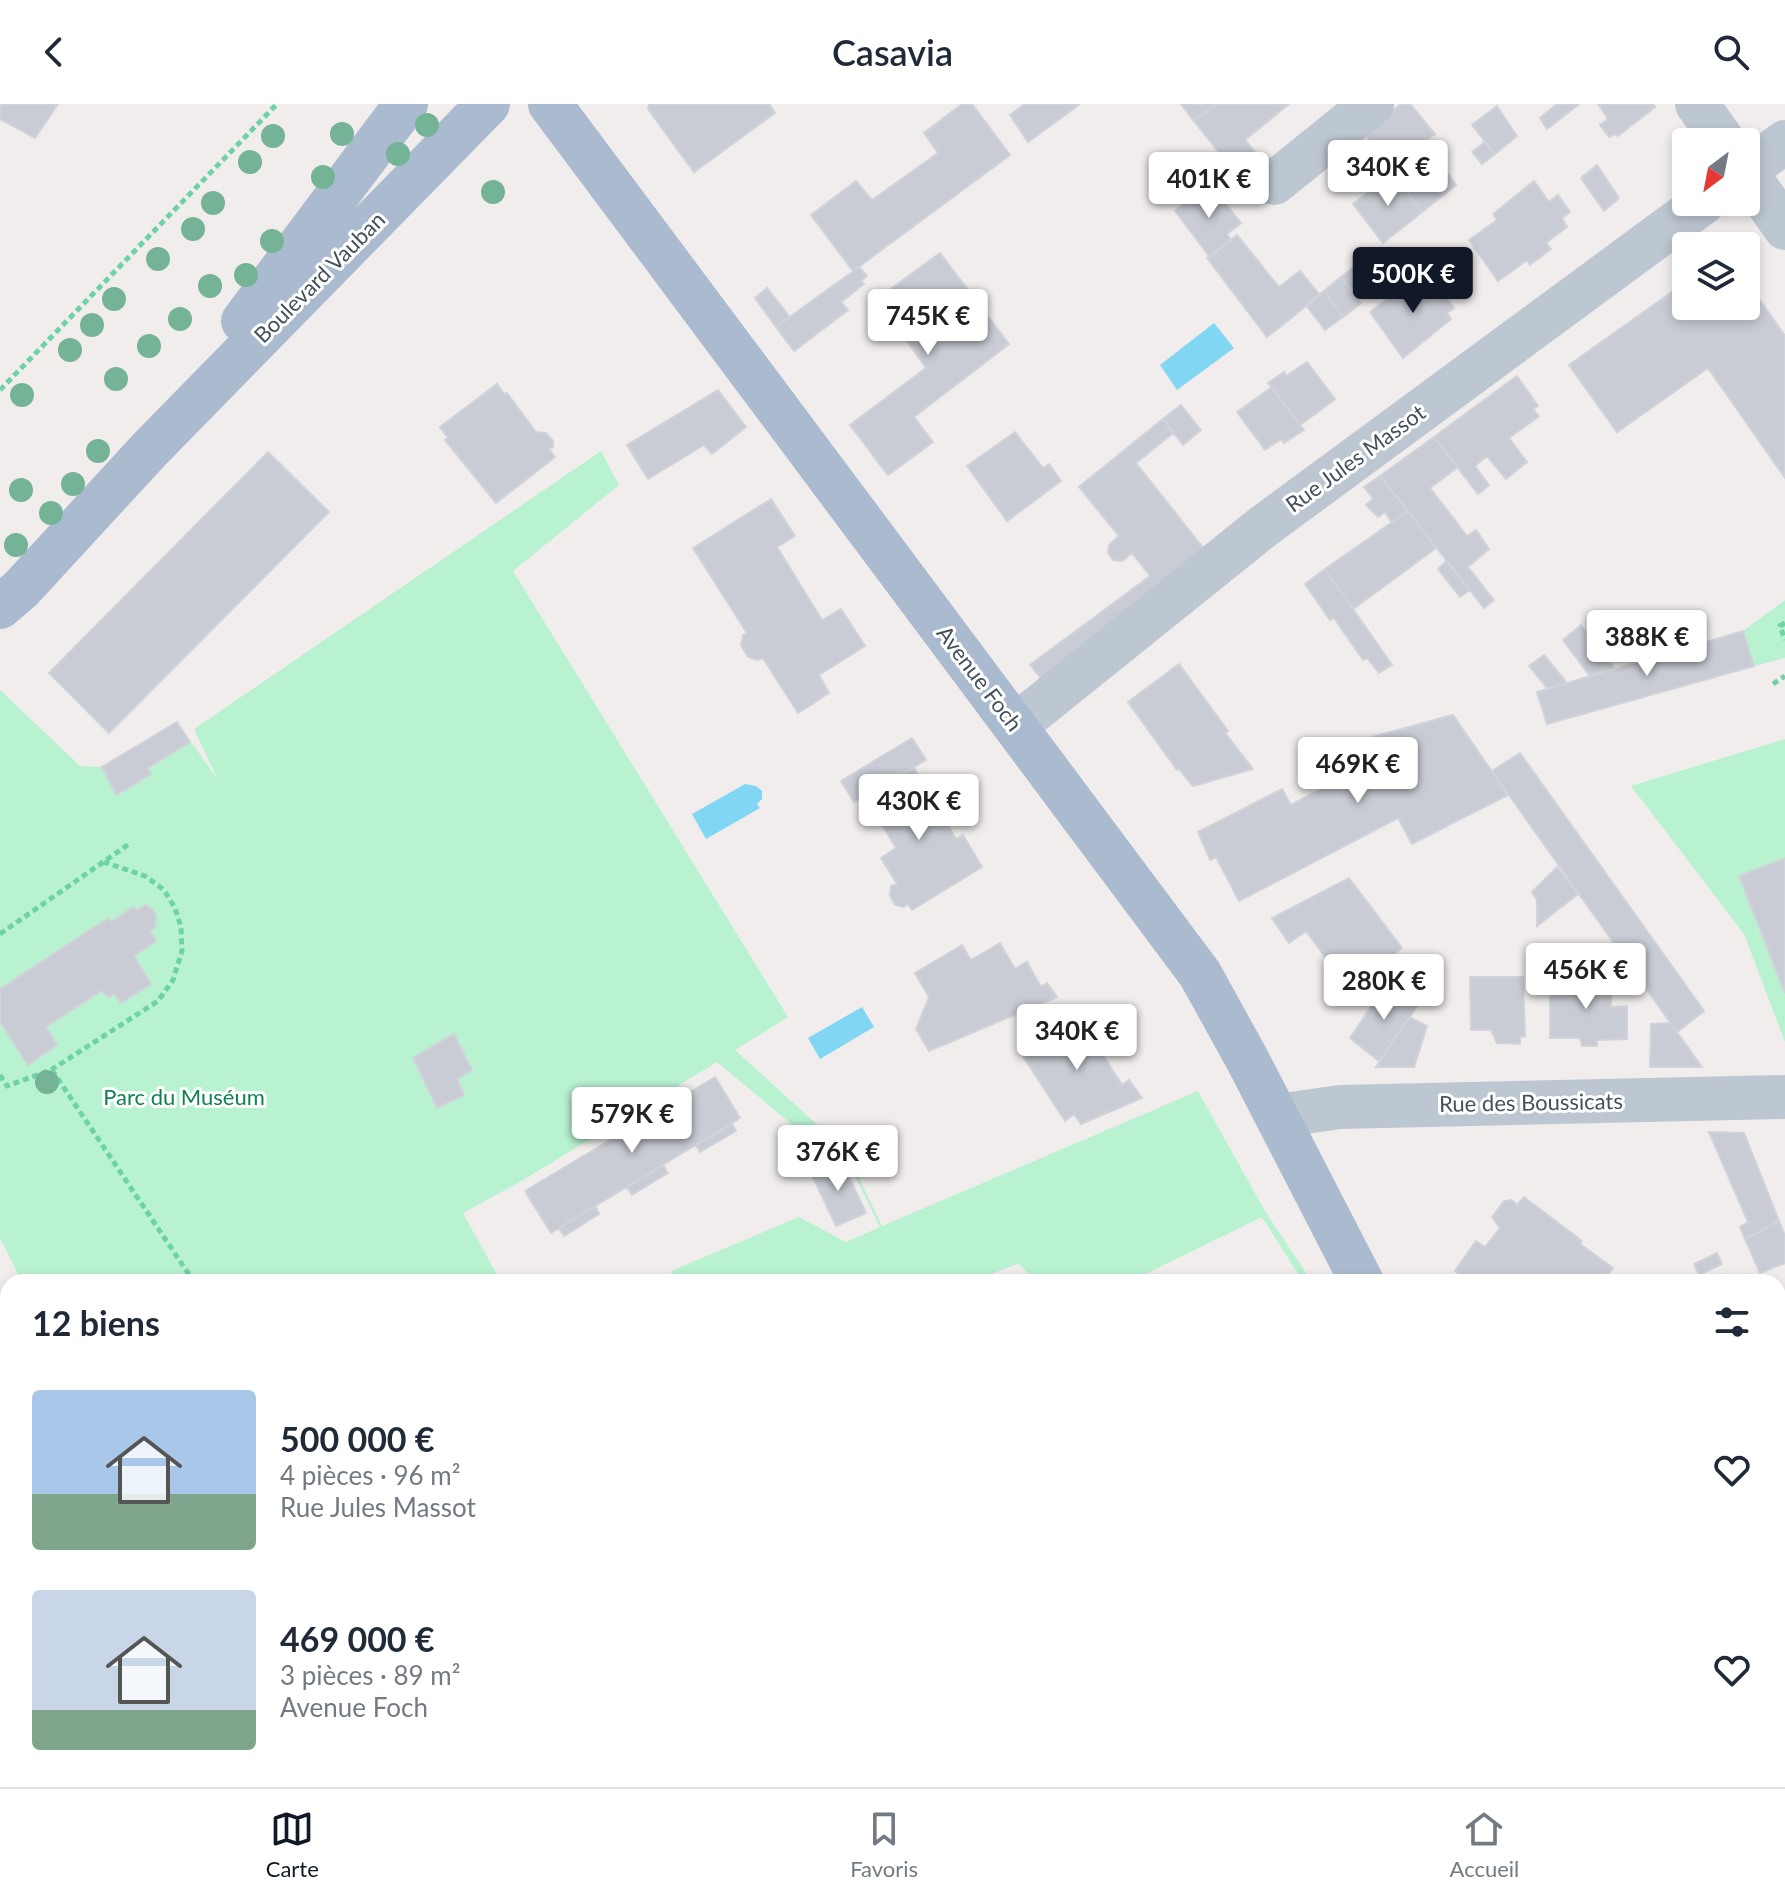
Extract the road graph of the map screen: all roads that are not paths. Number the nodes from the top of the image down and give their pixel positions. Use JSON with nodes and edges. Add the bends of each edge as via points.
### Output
{"nodes":[{"id":1,"x":406,"y":104,"type":"edge"},
{"id":2,"x":488,"y":104,"type":"edge"},
{"id":3,"x":550,"y":104,"type":"edge"},
{"id":4,"x":1372,"y":104,"type":"edge"},
{"id":5,"x":1697,"y":104,"type":"edge"},
{"id":6,"x":1714,"y":128,"type":"edge"},
{"id":7,"x":1785,"y":142,"type":"edge"},
{"id":8,"x":1760,"y":161,"type":"edge"},
{"id":9,"x":1274,"y":183,"type":"dead end"},
{"id":10,"x":1760,"y":191,"type":"edge"},
{"id":11,"x":1685,"y":216,"type":"edge"},
{"id":12,"x":1785,"y":228,"type":"edge"},
{"id":13,"x":150,"y":449,"type":"junction"},
{"id":14,"x":0,"y":607,"type":"edge"},
{"id":15,"x":1015,"y":726,"type":"junction"},
{"id":16,"x":1785,"y":1097,"type":"edge"},
{"id":17,"x":1277,"y":1116,"type":"junction"},
{"id":18,"x":1358,"y":1274,"type":"edge"}],
"edges":[{"from":1,"to":13,"type":"main road","name":"Boulevard Vauban"},
{"from":2,"to":13,"type":"main road","name":"Boulevard Vauban"},
{"from":3,"to":15,"type":"main road","name":"Avenue Foch"},
{"from":4,"to":9,"type":"street"},
{"from":5,"to":6,"type":"street"},
{"from":7,"to":8,"type":"street"},
{"from":10,"to":12,"type":"street"},
{"from":11,"to":15,"type":"street","name":"Rue Jules Massot","via":[[1264,526]]},
{"from":13,"to":14,"type":"main road","name":"Boulevard Vauban"},
{"from":15,"to":17,"type":"main road","name":"Avenue Foch","via":[[1200,974]]},
{"from":16,"to":17,"type":"street","name":"Rue des Boussicats","via":[[1340,1107]]},
{"from":17,"to":18,"type":"main road","name":"Avenue Foch"}]}
